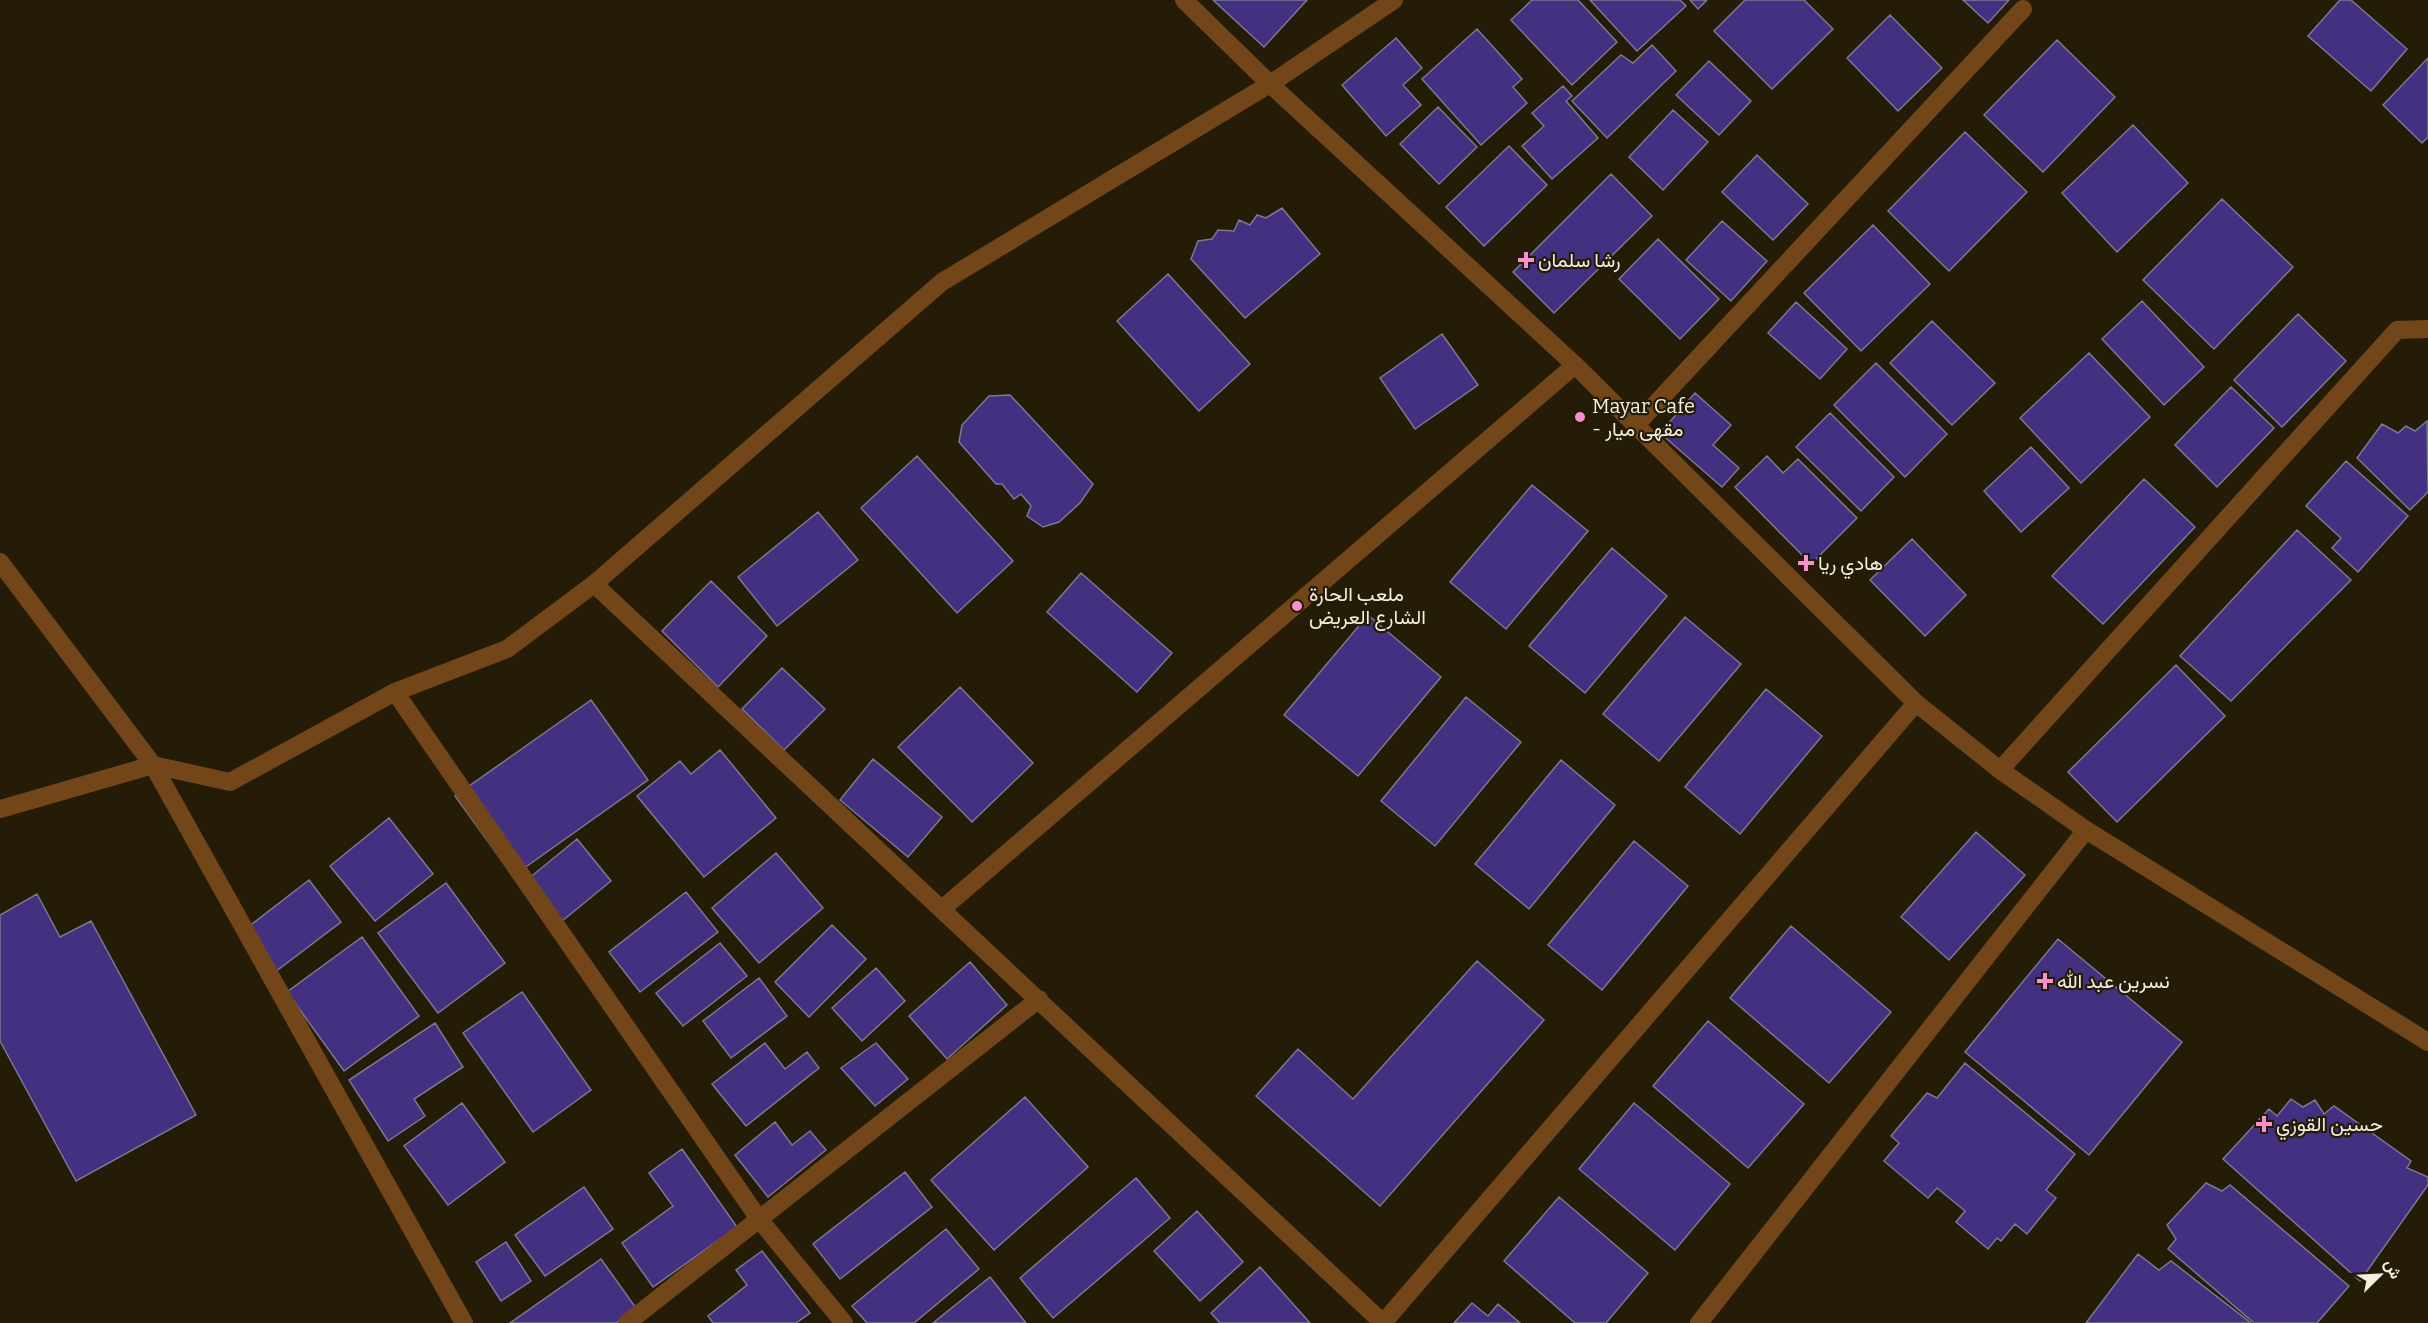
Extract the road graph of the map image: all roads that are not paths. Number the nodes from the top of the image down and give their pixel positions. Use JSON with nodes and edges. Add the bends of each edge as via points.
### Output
{"nodes":[{"id":1,"x":1184,"y":0,"type":"edge"},
{"id":2,"x":1394,"y":0,"type":"edge"},
{"id":3,"x":2023,"y":9,"type":"dead end"},
{"id":4,"x":1270,"y":84,"type":"junction"},
{"id":5,"x":2428,"y":329,"type":"edge"},
{"id":6,"x":1575,"y":364,"type":"junction"},
{"id":7,"x":1636,"y":425,"type":"junction"},
{"id":8,"x":0,"y":562,"type":"edge"},
{"id":9,"x":594,"y":584,"type":"junction"},
{"id":10,"x":395,"y":692,"type":"junction"},
{"id":11,"x":1916,"y":703,"type":"junction"},
{"id":12,"x":153,"y":765,"type":"junction"},
{"id":13,"x":2000,"y":770,"type":"junction"},
{"id":14,"x":0,"y":809,"type":"edge"},
{"id":15,"x":2086,"y":830,"type":"junction"},
{"id":16,"x":942,"y":909,"type":"junction"},
{"id":17,"x":1039,"y":999,"type":"junction"},
{"id":18,"x":2428,"y":1042,"type":"edge"},
{"id":19,"x":759,"y":1219,"type":"junction"},
{"id":20,"x":464,"y":1323,"type":"edge"},
{"id":21,"x":627,"y":1323,"type":"edge"},
{"id":22,"x":844,"y":1323,"type":"edge"},
{"id":23,"x":1383,"y":1323,"type":"edge"},
{"id":24,"x":1699,"y":1323,"type":"edge"}],
"edges":[{"from":1,"to":4,"type":"street"},
{"from":2,"to":4,"type":"street"},
{"from":3,"to":7,"type":"street"},
{"from":4,"to":6,"type":"street"},
{"from":4,"to":9,"type":"street","via":[[942,282]]},
{"from":5,"to":13,"type":"street","via":[[2397,330]]},
{"from":6,"to":7,"type":"street"},
{"from":6,"to":16,"type":"street"},
{"from":7,"to":11,"type":"street"},
{"from":8,"to":12,"type":"street"},
{"from":9,"to":10,"type":"street","via":[[507,649]]},
{"from":9,"to":16,"type":"street"},
{"from":10,"to":12,"type":"street","via":[[230,782]]},
{"from":10,"to":19,"type":"street"},
{"from":11,"to":13,"type":"street"},
{"from":11,"to":23,"type":"street"},
{"from":12,"to":14,"type":"street"},
{"from":12,"to":20,"type":"street"},
{"from":13,"to":15,"type":"street"},
{"from":15,"to":18,"type":"street"},
{"from":15,"to":24,"type":"street"},
{"from":16,"to":17,"type":"street"},
{"from":17,"to":19,"type":"street"},
{"from":17,"to":23,"type":"street"},
{"from":19,"to":21,"type":"street"},
{"from":19,"to":22,"type":"street"}]}
